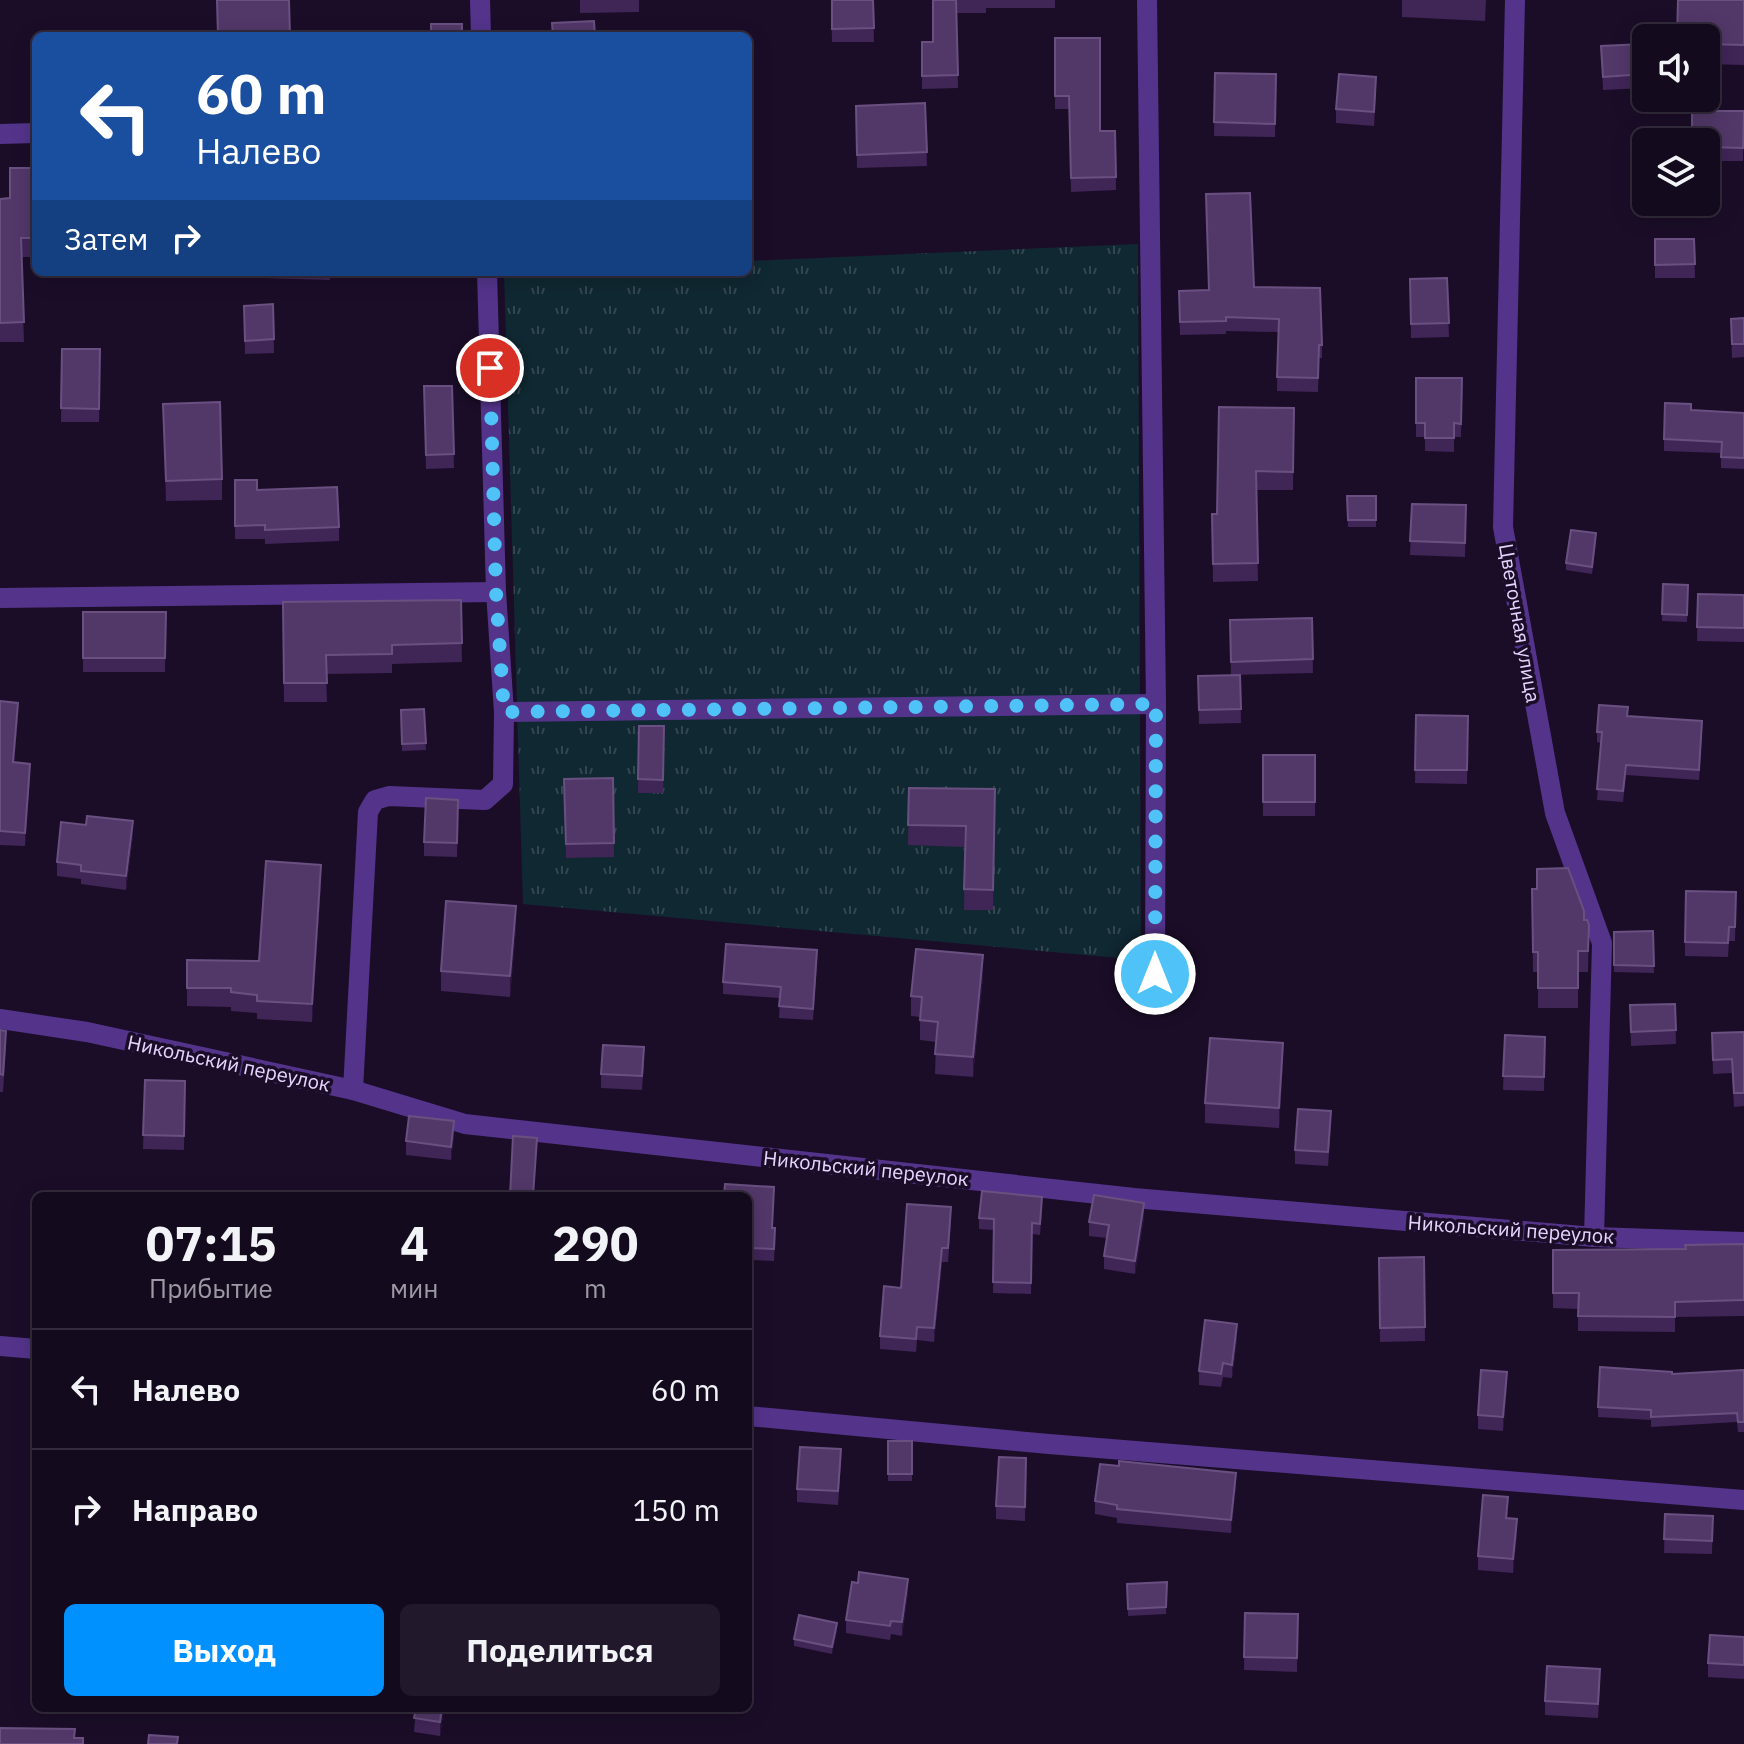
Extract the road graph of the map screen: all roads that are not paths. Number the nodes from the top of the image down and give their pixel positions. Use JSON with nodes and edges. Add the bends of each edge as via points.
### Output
{"nodes":[{"id":1,"x":480,"y":0,"type":"edge"},
{"id":2,"x":1147,"y":0,"type":"edge"},
{"id":3,"x":1515,"y":0,"type":"edge"},
{"id":4,"x":481,"y":32,"type":"edge"},
{"id":5,"x":32,"y":133,"type":"edge"},
{"id":6,"x":0,"y":134,"type":"edge"},
{"id":7,"x":487,"y":276,"type":"edge"},
{"id":8,"x":496,"y":592,"type":"junction"},
{"id":9,"x":0,"y":598,"type":"edge"},
{"id":10,"x":1156,"y":704,"type":"junction"},
{"id":11,"x":504,"y":712,"type":"junction"},
{"id":12,"x":1155,"y":974,"type":"dead end"},
{"id":13,"x":0,"y":1019,"type":"edge"},
{"id":14,"x":353,"y":1090,"type":"junction"},
{"id":15,"x":1594,"y":1237,"type":"junction"},
{"id":16,"x":1744,"y":1242,"type":"edge"},
{"id":17,"x":0,"y":1346,"type":"edge"},
{"id":18,"x":32,"y":1349,"type":"edge"},
{"id":19,"x":752,"y":1416,"type":"edge"},
{"id":20,"x":1744,"y":1500,"type":"edge"}],
"edges":[{"from":1,"to":4,"type":"street"},
{"from":2,"to":10,"type":"street"},
{"from":3,"to":15,"type":"street","name":"Цветочная улица","via":[[1503,527],[1555,813],[1602,943]]},
{"from":5,"to":6,"type":"street"},
{"from":7,"to":8,"type":"street"},
{"from":8,"to":9,"type":"street"},
{"from":8,"to":11,"type":"street"},
{"from":10,"to":11,"type":"street"},
{"from":10,"to":12,"type":"street"},
{"from":11,"to":14,"type":"street","via":[[503,784],[485,800],[389,796],[375,800],[368,812]]},
{"from":13,"to":14,"type":"street","name":"Никольский переулок","via":[[87,1032]]},
{"from":14,"to":15,"type":"street","name":"Никольский переулок","via":[[465,1124],[1134,1198]]},
{"from":15,"to":16,"type":"street","name":"Никольский переулок"},
{"from":17,"to":18,"type":"street"},
{"from":19,"to":20,"type":"street"}]}
